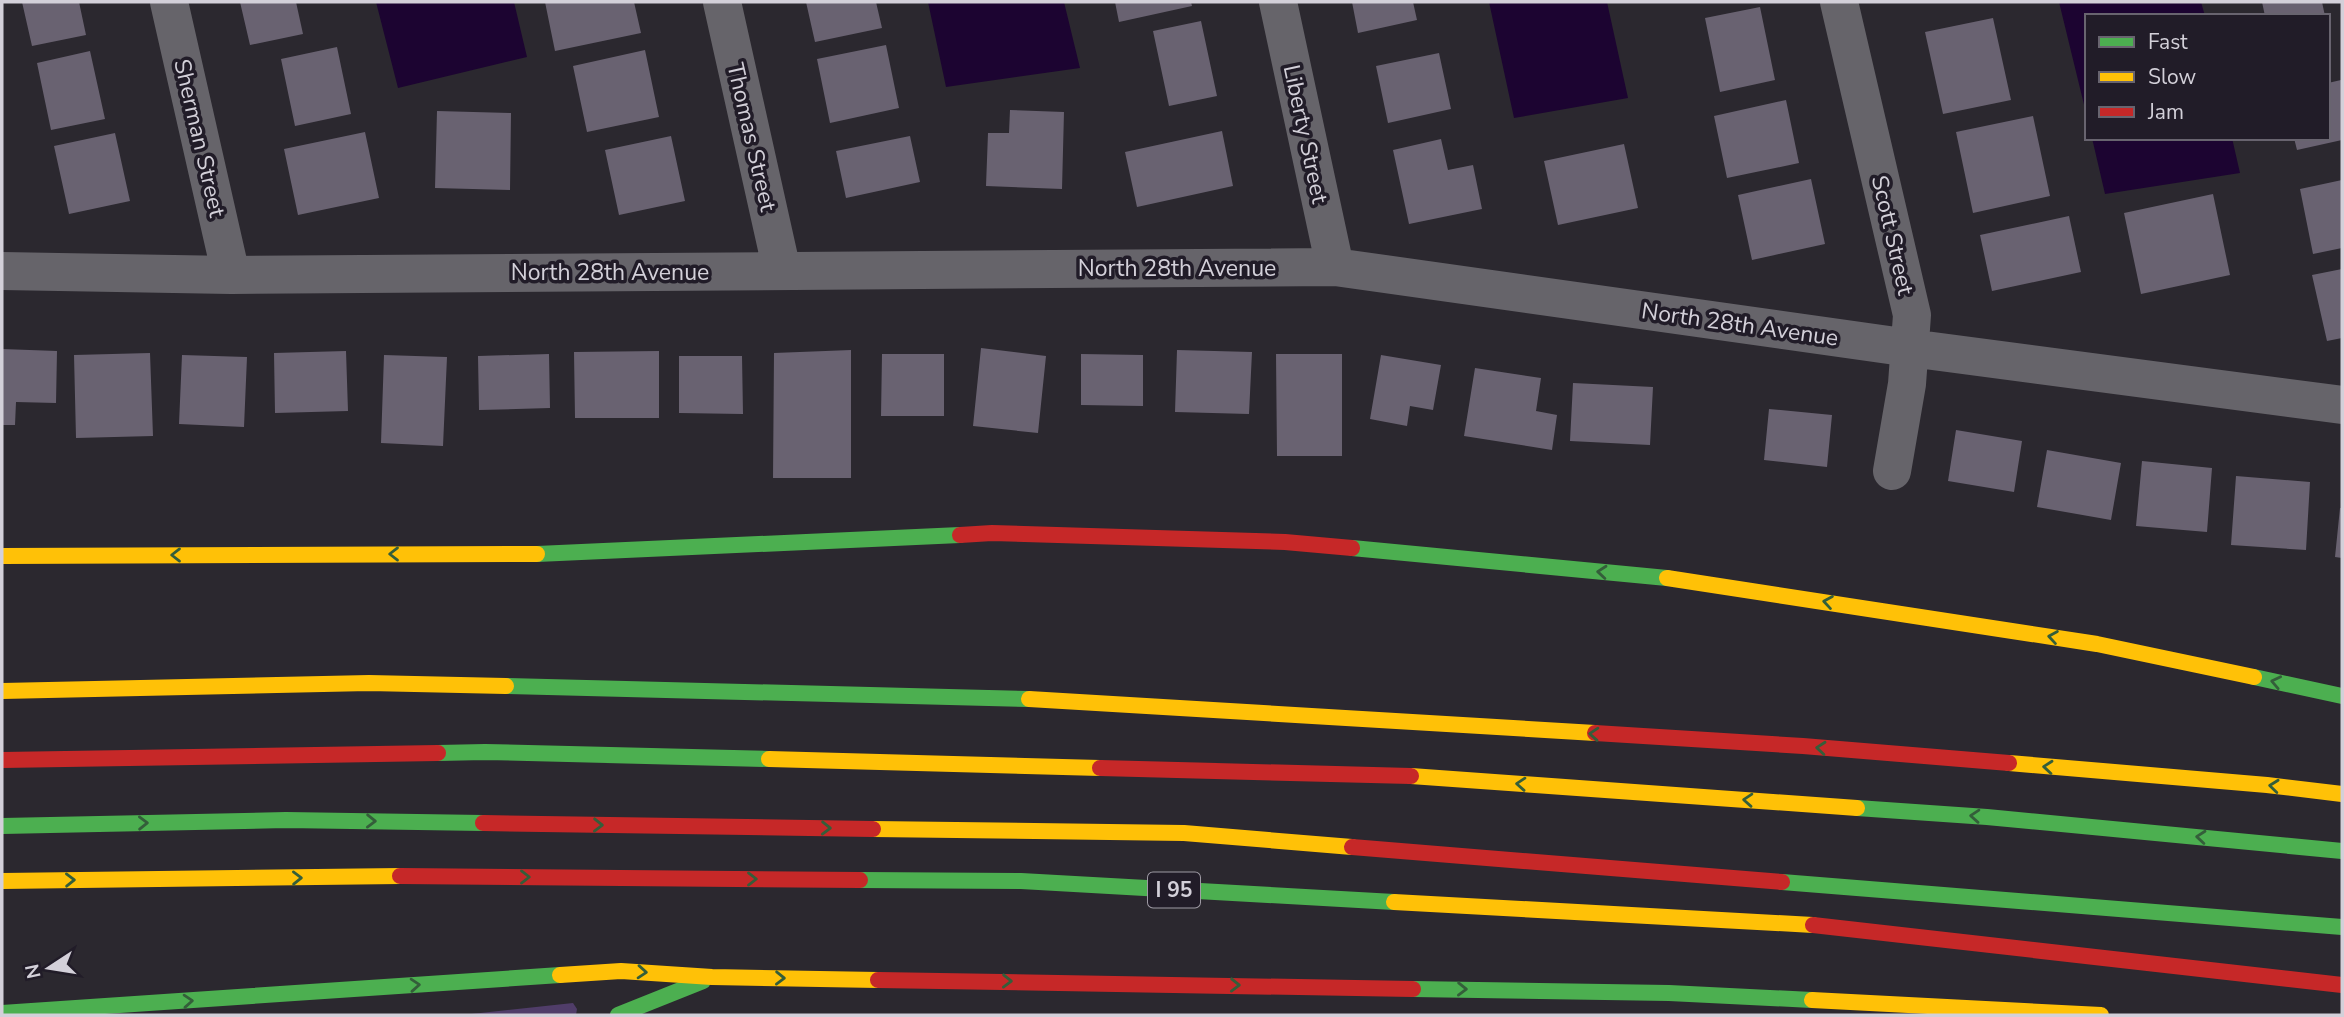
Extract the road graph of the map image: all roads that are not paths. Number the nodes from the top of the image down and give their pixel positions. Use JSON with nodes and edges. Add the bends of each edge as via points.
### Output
{"nodes":[{"id":1,"x":169,"y":2,"type":"edge"},
{"id":2,"x":722,"y":2,"type":"edge"},
{"id":3,"x":1278,"y":2,"type":"edge"},
{"id":4,"x":1839,"y":2,"type":"edge"},
{"id":5,"x":1335,"y":267,"type":"junction"},
{"id":6,"x":2,"y":271,"type":"edge"},
{"id":7,"x":782,"y":271,"type":"junction"},
{"id":8,"x":231,"y":275,"type":"junction"},
{"id":9,"x":1910,"y":348,"type":"junction"},
{"id":10,"x":2342,"y":405,"type":"edge"},
{"id":11,"x":1892,"y":471,"type":"dead end"},
{"id":12,"x":2,"y":555,"type":"edge"},
{"id":13,"x":2,"y":691,"type":"edge"},
{"id":14,"x":2342,"y":696,"type":"edge"},
{"id":15,"x":2,"y":760,"type":"edge"},
{"id":16,"x":2342,"y":793,"type":"edge"},
{"id":17,"x":2,"y":826,"type":"edge"},
{"id":18,"x":2342,"y":850,"type":"edge"},
{"id":19,"x":2,"y":881,"type":"edge"},
{"id":20,"x":2342,"y":927,"type":"edge"},
{"id":21,"x":712,"y":977,"type":"junction"},
{"id":22,"x":2342,"y":985,"type":"edge"},
{"id":23,"x":66,"y":1012,"type":"edge"},
{"id":24,"x":2,"y":1013,"type":"edge"},
{"id":25,"x":618,"y":1015,"type":"edge"},
{"id":26,"x":2101,"y":1015,"type":"edge"}],
"edges":[{"from":1,"to":8,"type":"street","name":"Sherman Street"},
{"from":2,"to":7,"type":"street","name":"Thomas Street"},
{"from":3,"to":5,"type":"street","name":"Liberty Street"},
{"from":4,"to":9,"type":"street","name":"Scott Street","via":[[1912,316]]},
{"from":5,"to":7,"type":"street","name":"North 28th Avenue"},
{"from":5,"to":9,"type":"street","name":"North 28th Avenue"},
{"from":6,"to":8,"type":"street","name":"North 28th Avenue"},
{"from":7,"to":8,"type":"street","name":"North 28th Avenue"},
{"from":9,"to":10,"type":"street","name":"North 28th Avenue"},
{"from":9,"to":11,"type":"street","name":"Scott Street"},
{"from":14,"to":12,"type":"highway","one_way":true,"via":[[2097,643],[1684,580],[1285,542],[992,533],[540,554]]},
{"from":16,"to":13,"type":"highway","one_way":true,"via":[[1803,746],[1026,699],[369,683]]},
{"from":18,"to":15,"type":"highway","one_way":true,"via":[[1987,817],[1410,776],[485,752]]},
{"from":17,"to":20,"type":"highway","one_way":true,"via":[[286,820],[1184,833]]},
{"from":19,"to":22,"type":"highway","number":"I 95","one_way":true,"via":[[395,876],[1021,881],[1801,924]]},
{"from":23,"to":21,"type":"highway","one_way":true,"via":[[621,971]]},
{"from":21,"to":25,"type":"highway"},
{"from":21,"to":26,"type":"highway","one_way":true,"via":[[1669,993]]},
{"from":23,"to":24,"type":"highway"}]}
